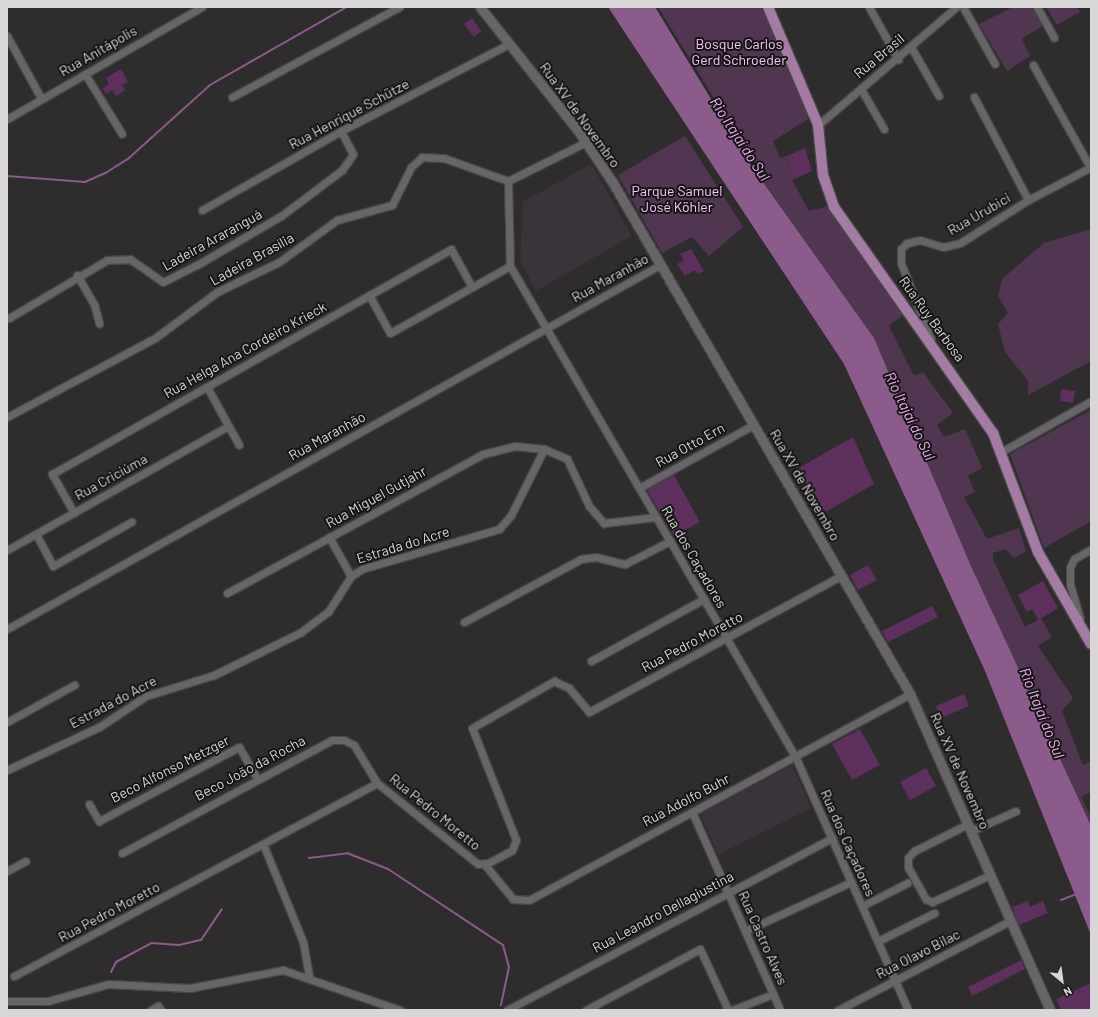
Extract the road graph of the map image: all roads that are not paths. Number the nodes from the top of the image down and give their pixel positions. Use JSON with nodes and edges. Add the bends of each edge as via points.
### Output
{"nodes":[{"id":1,"x":202,"y":7,"type":"edge"},
{"id":2,"x":399,"y":7,"type":"edge"},
{"id":3,"x":480,"y":7,"type":"edge"},
{"id":4,"x":768,"y":7,"type":"edge"},
{"id":5,"x":868,"y":7,"type":"edge"},
{"id":6,"x":956,"y":7,"type":"edge"},
{"id":7,"x":963,"y":7,"type":"edge"},
{"id":8,"x":1037,"y":7,"type":"edge"},
{"id":9,"x":7,"y":36,"type":"edge"},
{"id":10,"x":1054,"y":38,"type":"dead end"},
{"id":11,"x":509,"y":44,"type":"junction"},
{"id":12,"x":911,"y":47,"type":"junction"},
{"id":13,"x":898,"y":59,"type":"junction"},
{"id":14,"x":995,"y":64,"type":"dead end"},
{"id":15,"x":1033,"y":65,"type":"dead end"},
{"id":16,"x":85,"y":74,"type":"junction"},
{"id":17,"x":861,"y":89,"type":"junction"},
{"id":18,"x":939,"y":96,"type":"dead end"},
{"id":19,"x":232,"y":97,"type":"dead end"},
{"id":20,"x":974,"y":97,"type":"dead end"},
{"id":21,"x":41,"y":98,"type":"junction"},
{"id":22,"x":7,"y":120,"type":"edge"},
{"id":23,"x":818,"y":124,"type":"junction"},
{"id":24,"x":884,"y":130,"type":"dead end"},
{"id":25,"x":341,"y":131,"type":"junction"},
{"id":26,"x":122,"y":134,"type":"dead end"},
{"id":27,"x":586,"y":142,"type":"junction"},
{"id":28,"x":1091,"y":167,"type":"edge"},
{"id":29,"x":508,"y":181,"type":"junction"},
{"id":30,"x":1028,"y":200,"type":"junction"},
{"id":31,"x":202,"y":210,"type":"dead end"},
{"id":32,"x":510,"y":266,"type":"junction"},
{"id":33,"x":660,"y":266,"type":"junction"},
{"id":34,"x":77,"y":275,"type":"junction"},
{"id":35,"x":472,"y":287,"type":"junction"},
{"id":36,"x":369,"y":295,"type":"junction"},
{"id":37,"x":9,"y":318,"type":"dead end"},
{"id":38,"x":99,"y":323,"type":"dead end"},
{"id":39,"x":547,"y":329,"type":"junction"},
{"id":40,"x":931,"y":340,"type":"junction"},
{"id":41,"x":207,"y":387,"type":"junction"},
{"id":42,"x":1091,"y":401,"type":"edge"},
{"id":43,"x":7,"y":417,"type":"edge"},
{"id":44,"x":753,"y":425,"type":"junction"},
{"id":45,"x":228,"y":426,"type":"junction"},
{"id":46,"x":239,"y":445,"type":"dead end"},
{"id":47,"x":544,"y":449,"type":"junction"},
{"id":48,"x":1001,"y":452,"type":"junction"},
{"id":49,"x":639,"y":488,"type":"junction"},
{"id":50,"x":74,"y":513,"type":"junction"},
{"id":51,"x":656,"y":517,"type":"junction"},
{"id":52,"x":132,"y":522,"type":"dead end"},
{"id":53,"x":36,"y":534,"type":"junction"},
{"id":54,"x":329,"y":537,"type":"junction"},
{"id":55,"x":670,"y":541,"type":"junction"},
{"id":56,"x":7,"y":549,"type":"edge"},
{"id":57,"x":1091,"y":549,"type":"edge"},
{"id":58,"x":351,"y":576,"type":"junction"},
{"id":59,"x":841,"y":576,"type":"junction"},
{"id":60,"x":227,"y":593,"type":"dead end"},
{"id":61,"x":704,"y":599,"type":"junction"},
{"id":62,"x":464,"y":622,"type":"dead end"},
{"id":63,"x":7,"y":629,"type":"edge"},
{"id":64,"x":1083,"y":630,"type":"junction"},
{"id":65,"x":727,"y":638,"type":"junction"},
{"id":66,"x":1091,"y":644,"type":"edge"},
{"id":67,"x":591,"y":661,"type":"dead end"},
{"id":68,"x":74,"y":685,"type":"dead end"},
{"id":69,"x":910,"y":694,"type":"junction"},
{"id":70,"x":7,"y":722,"type":"edge"},
{"id":71,"x":795,"y":756,"type":"junction"},
{"id":72,"x":7,"y":770,"type":"edge"},
{"id":73,"x":257,"y":778,"type":"junction"},
{"id":74,"x":377,"y":783,"type":"junction"},
{"id":75,"x":89,"y":804,"type":"dead end"},
{"id":76,"x":1016,"y":811,"type":"dead end"},
{"id":77,"x":692,"y":812,"type":"junction"},
{"id":78,"x":970,"y":828,"type":"junction"},
{"id":79,"x":832,"y":838,"type":"junction"},
{"id":80,"x":263,"y":844,"type":"junction"},
{"id":81,"x":122,"y":853,"type":"dead end"},
{"id":82,"x":26,"y":861,"type":"dead end"},
{"id":83,"x":485,"y":865,"type":"junction"},
{"id":84,"x":7,"y":871,"type":"edge"},
{"id":85,"x":990,"y":875,"type":"junction"},
{"id":86,"x":851,"y":882,"type":"junction"},
{"id":87,"x":907,"y":883,"type":"dead end"},
{"id":88,"x":728,"y":892,"type":"junction"},
{"id":89,"x":862,"y":906,"type":"junction"},
{"id":90,"x":934,"y":913,"type":"dead end"},
{"id":91,"x":1010,"y":921,"type":"junction"},
{"id":92,"x":746,"y":931,"type":"junction"},
{"id":93,"x":878,"y":942,"type":"junction"},
{"id":94,"x":14,"y":976,"type":"dead end"},
{"id":95,"x":309,"y":976,"type":"junction"},
{"id":96,"x":895,"y":981,"type":"junction"},
{"id":97,"x":774,"y":994,"type":"junction"},
{"id":98,"x":7,"y":1001,"type":"edge"},
{"id":99,"x":151,"y":1010,"type":"edge"},
{"id":100,"x":161,"y":1010,"type":"edge"},
{"id":101,"x":400,"y":1010,"type":"edge"},
{"id":102,"x":507,"y":1010,"type":"edge"},
{"id":103,"x":586,"y":1010,"type":"edge"},
{"id":104,"x":728,"y":1010,"type":"edge"},
{"id":105,"x":732,"y":1010,"type":"edge"},
{"id":106,"x":780,"y":1010,"type":"edge"},
{"id":107,"x":838,"y":1010,"type":"edge"},
{"id":108,"x":908,"y":1010,"type":"edge"},
{"id":109,"x":1050,"y":1010,"type":"edge"}],
"edges":[{"from":1,"to":16,"type":"street","name":"Rua Anitápolis"},
{"from":2,"to":19,"type":"street"},
{"from":3,"to":11,"type":"main road","name":"Rua XV de Novembro"},
{"from":4,"to":23,"type":"main road","name":"Rua Ruy Barbosa"},
{"from":5,"to":13,"type":"street"},
{"from":6,"to":12,"type":"street","name":"Rua Brasil"},
{"from":7,"to":14,"type":"street"},
{"from":8,"to":10,"type":"street"},
{"from":9,"to":21,"type":"street"},
{"from":11,"to":25,"type":"street","name":"Rua Henrique Schütze"},
{"from":11,"to":27,"type":"main road","name":"Rua XV de Novembro"},
{"from":12,"to":13,"type":"street","name":"Rua Brasil"},
{"from":12,"to":18,"type":"street"},
{"from":13,"to":17,"type":"street","name":"Rua Brasil"},
{"from":15,"to":28,"type":"street"},
{"from":16,"to":21,"type":"street","name":"Rua Anitápolis"},
{"from":16,"to":26,"type":"street"},
{"from":17,"to":23,"type":"street","name":"Rua Brasil"},
{"from":17,"to":24,"type":"street"},
{"from":20,"to":30,"type":"street"},
{"from":21,"to":22,"type":"street","name":"Rua Anitápolis"},
{"from":23,"to":40,"type":"main road","name":"Rua Ruy Barbosa","via":[[823,175],[834,207]]},
{"from":25,"to":31,"type":"street","name":"Rua Henrique Schütze"},
{"from":25,"to":34,"type":"street","name":"Ladeira Araranguá","via":[[353,154],[342,170],[271,222],[179,275],[163,282],[136,262],[122,257],[104,261]]},
{"from":27,"to":29,"type":"street"},
{"from":27,"to":33,"type":"main road","name":"Rua XV de Novembro"},
{"from":28,"to":30,"type":"street","name":"Rua Urubici"},
{"from":29,"to":32,"type":"street","name":"Rua dos Caçadores"},
{"from":29,"to":43,"type":"street","name":"Ladeira Brasília","via":[[444,158],[422,157],[411,167],[399,196],[388,208],[337,220],[288,256],[217,292],[149,342]]},
{"from":30,"to":40,"type":"street","name":"Rua Urubici","via":[[960,243],[943,247],[914,240],[901,249],[903,271]]},
{"from":32,"to":35,"type":"street"},
{"from":32,"to":39,"type":"street","name":"Rua dos Caçadores"},
{"from":33,"to":39,"type":"street","name":"Rua Maranhão"},
{"from":33,"to":44,"type":"main road","name":"Rua XV de Novembro"},
{"from":34,"to":37,"type":"street","name":"Ladeira Araranguá"},
{"from":34,"to":38,"type":"street","via":[[94,304]]},
{"from":35,"to":36,"type":"street","name":"Rua Helga Ana Cordeiro Krieck","via":[[451,249]]},
{"from":35,"to":36,"type":"street","via":[[390,333]]},
{"from":36,"to":41,"type":"street","name":"Rua Helga Ana Cordeiro Krieck"},
{"from":39,"to":49,"type":"street","name":"Rua dos Caçadores"},
{"from":39,"to":63,"type":"street","name":"Rua Maranhão"},
{"from":40,"to":48,"type":"main road","name":"Rua Ruy Barbosa","via":[[993,433]]},
{"from":41,"to":45,"type":"street"},
{"from":41,"to":50,"type":"street","name":"Rua Helga Ana Cordeiro Krieck","via":[[52,474]]},
{"from":42,"to":48,"type":"street"},
{"from":44,"to":49,"type":"street","name":"Rua Otto Ern"},
{"from":44,"to":59,"type":"main road","name":"Rua XV de Novembro"},
{"from":45,"to":46,"type":"street"},
{"from":45,"to":50,"type":"street","name":"Rua Criciúma"},
{"from":47,"to":51,"type":"street","via":[[567,459],[589,506],[604,523]]},
{"from":47,"to":54,"type":"street","name":"Rua Miguel Gutjahr","via":[[515,446],[488,452]]},
{"from":47,"to":58,"type":"street","name":"Estrada do Acre","via":[[511,515],[499,529],[369,566]]},
{"from":48,"to":64,"type":"main road","name":"Rua Ruy Barbosa","via":[[1038,552]]},
{"from":49,"to":51,"type":"street","name":"Rua dos Caçadores"},
{"from":50,"to":53,"type":"street","name":"Rua Criciúma"},
{"from":51,"to":55,"type":"street","name":"Rua dos Caçadores"},
{"from":52,"to":53,"type":"street","via":[[53,566]]},
{"from":53,"to":56,"type":"street","name":"Rua Criciúma"},
{"from":54,"to":58,"type":"street"},
{"from":54,"to":60,"type":"street","name":"Rua Miguel Gutjahr"},
{"from":55,"to":61,"type":"street","name":"Rua dos Caçadores"},
{"from":55,"to":62,"type":"street","via":[[625,564],[596,557],[581,559]]},
{"from":57,"to":64,"type":"street","via":[[1074,559],[1070,567],[1070,585]]},
{"from":58,"to":72,"type":"street","name":"Estrada do Acre","via":[[328,612],[301,632],[214,675],[146,696],[99,727]]},
{"from":59,"to":65,"type":"street","name":"Rua Pedro Moretto"},
{"from":59,"to":69,"type":"main road","name":"Rua XV de Novembro"},
{"from":61,"to":65,"type":"street","name":"Rua dos Caçadores"},
{"from":61,"to":67,"type":"street"},
{"from":64,"to":66,"type":"main road","name":"Rua Ruy Barbosa"},
{"from":65,"to":71,"type":"street","name":"Rua dos Caçadores"},
{"from":65,"to":83,"type":"street","name":"Rua Pedro Moretto","via":[[589,712],[569,688],[554,681],[472,728],[516,840],[512,850]]},
{"from":68,"to":70,"type":"street"},
{"from":69,"to":71,"type":"street","name":"Rua Adolfo Buhr"},
{"from":69,"to":78,"type":"main road","name":"Rua XV de Novembro"},
{"from":71,"to":77,"type":"street","name":"Rua Adolfo Buhr"},
{"from":71,"to":79,"type":"street","name":"Rua dos Caçadores"},
{"from":73,"to":74,"type":"street","name":"Beco João da Rocha","via":[[339,739],[354,745]]},
{"from":73,"to":75,"type":"street","name":"Beco Alfonso Metzger","via":[[239,747],[98,820]]},
{"from":73,"to":81,"type":"street","name":"Beco João da Rocha"},
{"from":74,"to":80,"type":"street","name":"Rua Pedro Moretto"},
{"from":74,"to":83,"type":"street","name":"Rua Pedro Moretto","via":[[478,864]]},
{"from":76,"to":78,"type":"street"},
{"from":77,"to":83,"type":"street","name":"Rua Adolfo Buhr","via":[[529,900],[513,899]]},
{"from":77,"to":88,"type":"street","name":"Rua Castro Alves"},
{"from":78,"to":85,"type":"main road","name":"Rua XV de Novembro"},
{"from":78,"to":85,"type":"street","via":[[914,852],[908,858],[908,867],[926,899],[932,902]]},
{"from":79,"to":86,"type":"street","name":"Rua dos Caçadores"},
{"from":79,"to":88,"type":"street","name":"Rua Leandro Dellagiustina"},
{"from":80,"to":94,"type":"street","name":"Rua Pedro Moretto"},
{"from":80,"to":95,"type":"street","via":[[303,942]]},
{"from":82,"to":84,"type":"street"},
{"from":85,"to":91,"type":"main road","name":"Rua XV de Novembro"},
{"from":86,"to":89,"type":"street","name":"Rua dos Caçadores"},
{"from":86,"to":92,"type":"street"},
{"from":87,"to":89,"type":"street"},
{"from":88,"to":92,"type":"street","name":"Rua Castro Alves"},
{"from":88,"to":102,"type":"street","name":"Rua Leandro Dellagiustina"},
{"from":89,"to":93,"type":"street","name":"Rua dos Caçadores"},
{"from":90,"to":93,"type":"street"},
{"from":91,"to":96,"type":"street","name":"Rua Olavo Bilac"},
{"from":91,"to":109,"type":"main road","name":"Rua XV de Novembro"},
{"from":92,"to":97,"type":"street","name":"Rua Castro Alves"},
{"from":93,"to":96,"type":"street","name":"Rua dos Caçadores"},
{"from":95,"to":98,"type":"street","via":[[270,971],[202,986],[169,989],[108,984],[48,1001]]},
{"from":95,"to":101,"type":"street"},
{"from":96,"to":107,"type":"street","name":"Rua Olavo Bilac"},
{"from":96,"to":108,"type":"street","name":"Rua dos Caçadores"},
{"from":97,"to":105,"type":"street"},
{"from":97,"to":106,"type":"street","name":"Rua Castro Alves"},
{"from":99,"to":100,"type":"street","via":[[158,1006]]},
{"from":103,"to":104,"type":"street","via":[[700,949]]}]}
